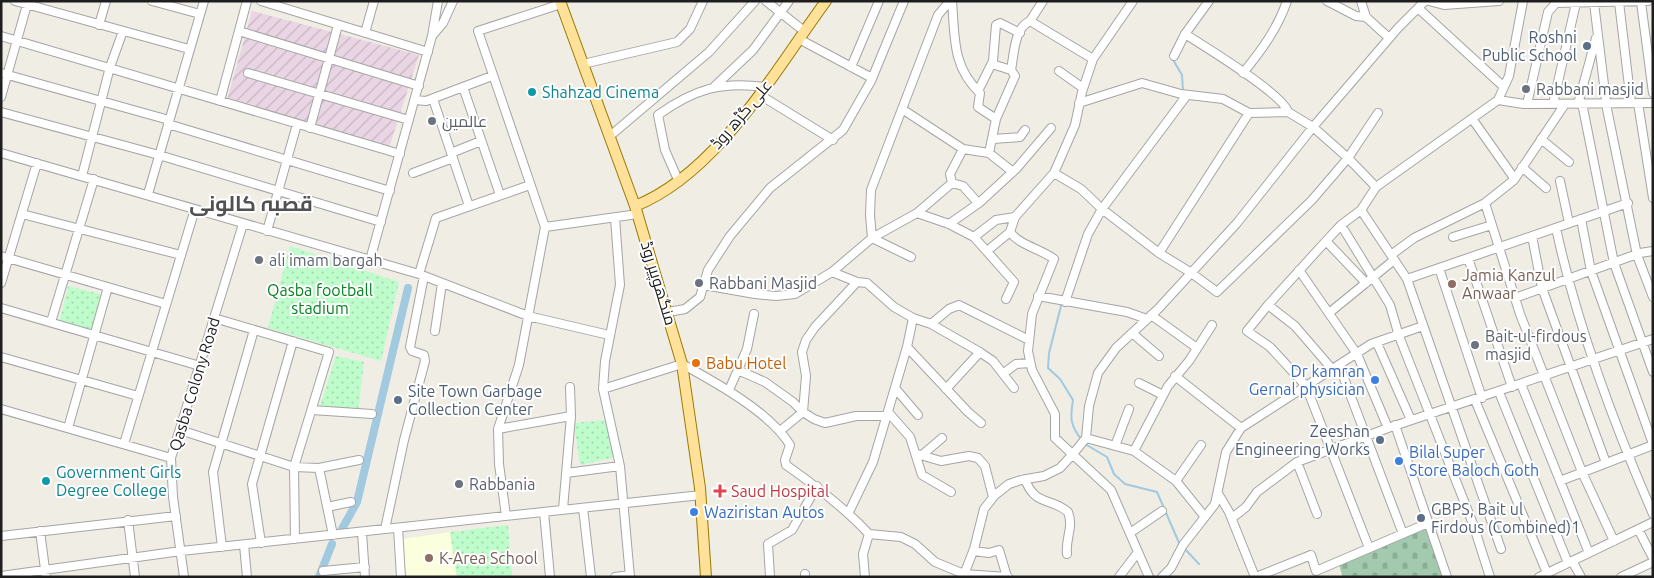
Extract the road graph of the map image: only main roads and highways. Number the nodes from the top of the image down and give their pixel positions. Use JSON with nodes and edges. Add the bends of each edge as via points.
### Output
{"nodes":[{"id":1,"x":826,"y":1,"type":"edge"},
{"id":2,"x":560,"y":2,"type":"edge"},
{"id":3,"x":637,"y":210,"type":"junction"},
{"id":4,"x":706,"y":577,"type":"edge"}],
"edges":[{"from":1,"to":3,"type":"main road","name":"علی گڑھ روڈ","via":[[762,91],[715,148],[678,182]]},
{"from":2,"to":3,"type":"main road","name":"منگھوپیر روڈ"},
{"from":3,"to":4,"type":"main road","name":"منگھوپیر روڈ","via":[[682,364],[701,495]]}]}
